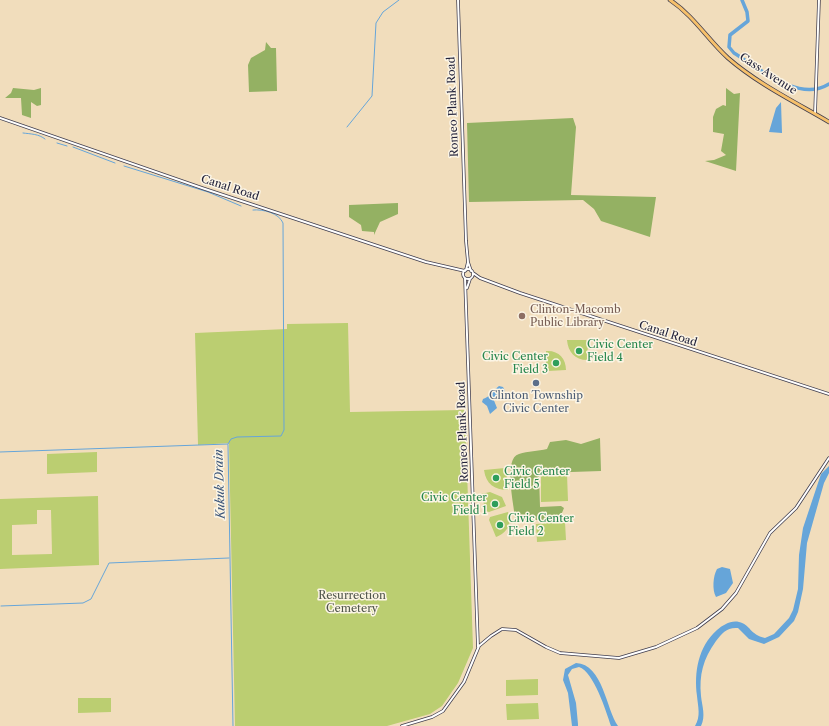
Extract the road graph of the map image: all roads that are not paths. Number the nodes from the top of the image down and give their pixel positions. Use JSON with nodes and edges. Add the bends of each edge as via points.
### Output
{"nodes":[{"id":1,"x":458,"y":0,"type":"edge"},
{"id":2,"x":670,"y":0,"type":"edge"},
{"id":3,"x":819,"y":0,"type":"edge"},
{"id":4,"x":815,"y":114,"type":"junction"},
{"id":5,"x":0,"y":118,"type":"edge"},
{"id":6,"x":829,"y":122,"type":"edge"},
{"id":7,"x":468,"y":262,"type":"junction"},
{"id":8,"x":457,"y":270,"type":"junction"},
{"id":9,"x":465,"y":271,"type":"junction"},
{"id":10,"x":472,"y":272,"type":"junction"},
{"id":11,"x":463,"y":275,"type":"junction"},
{"id":12,"x":465,"y":278,"type":"junction"},
{"id":13,"x":471,"y":278,"type":"junction"},
{"id":14,"x":480,"y":278,"type":"junction"},
{"id":15,"x":467,"y":288,"type":"junction"},
{"id":16,"x":829,"y":394,"type":"edge"},
{"id":17,"x":829,"y":458,"type":"edge"},
{"id":18,"x":478,"y":648,"type":"junction"},
{"id":19,"x":402,"y":726,"type":"edge"}],
"edges":[{"from":1,"to":7,"type":"street","name":"Romeo Plank Road"},
{"from":2,"to":4,"type":"main road","name":"Cass Avenue","via":[[688,14],[743,71]]},
{"from":3,"to":4,"type":"street"},
{"from":4,"to":6,"type":"main road","name":"Cass Avenue"},
{"from":5,"to":8,"type":"street","name":"Canal Road","via":[[202,188]]},
{"from":7,"to":9,"type":"street","name":"Romeo Plank Road"},
{"from":7,"to":10,"type":"street","name":"Romeo Plank Road"},
{"from":8,"to":9,"type":"street","name":"Canal Road"},
{"from":8,"to":11,"type":"street","name":"Canal Road"},
{"from":9,"to":10,"type":"street","name":"Canal Road"},
{"from":9,"to":11,"type":"street","name":"Romeo Plank Road"},
{"from":10,"to":13,"type":"street","name":"Romeo Plank Road"},
{"from":10,"to":14,"type":"street","name":"Canal Road"},
{"from":11,"to":12,"type":"street","name":"Canal Road"},
{"from":12,"to":13,"type":"street","name":"Canal Road"},
{"from":12,"to":15,"type":"street","name":"Romeo Plank Road"},
{"from":13,"to":14,"type":"street","name":"Canal Road"},
{"from":13,"to":15,"type":"street","name":"Romeo Plank Road"},
{"from":14,"to":16,"type":"street","name":"Canal Road"},
{"from":15,"to":18,"type":"street","name":"Romeo Plank Road"},
{"from":17,"to":18,"type":"street","via":[[796,508],[766,539],[733,598],[711,618],[691,631],[656,647],[619,658],[560,653],[509,628],[497,632]]},
{"from":18,"to":19,"type":"street","via":[[464,682],[445,708],[432,717]]}]}
